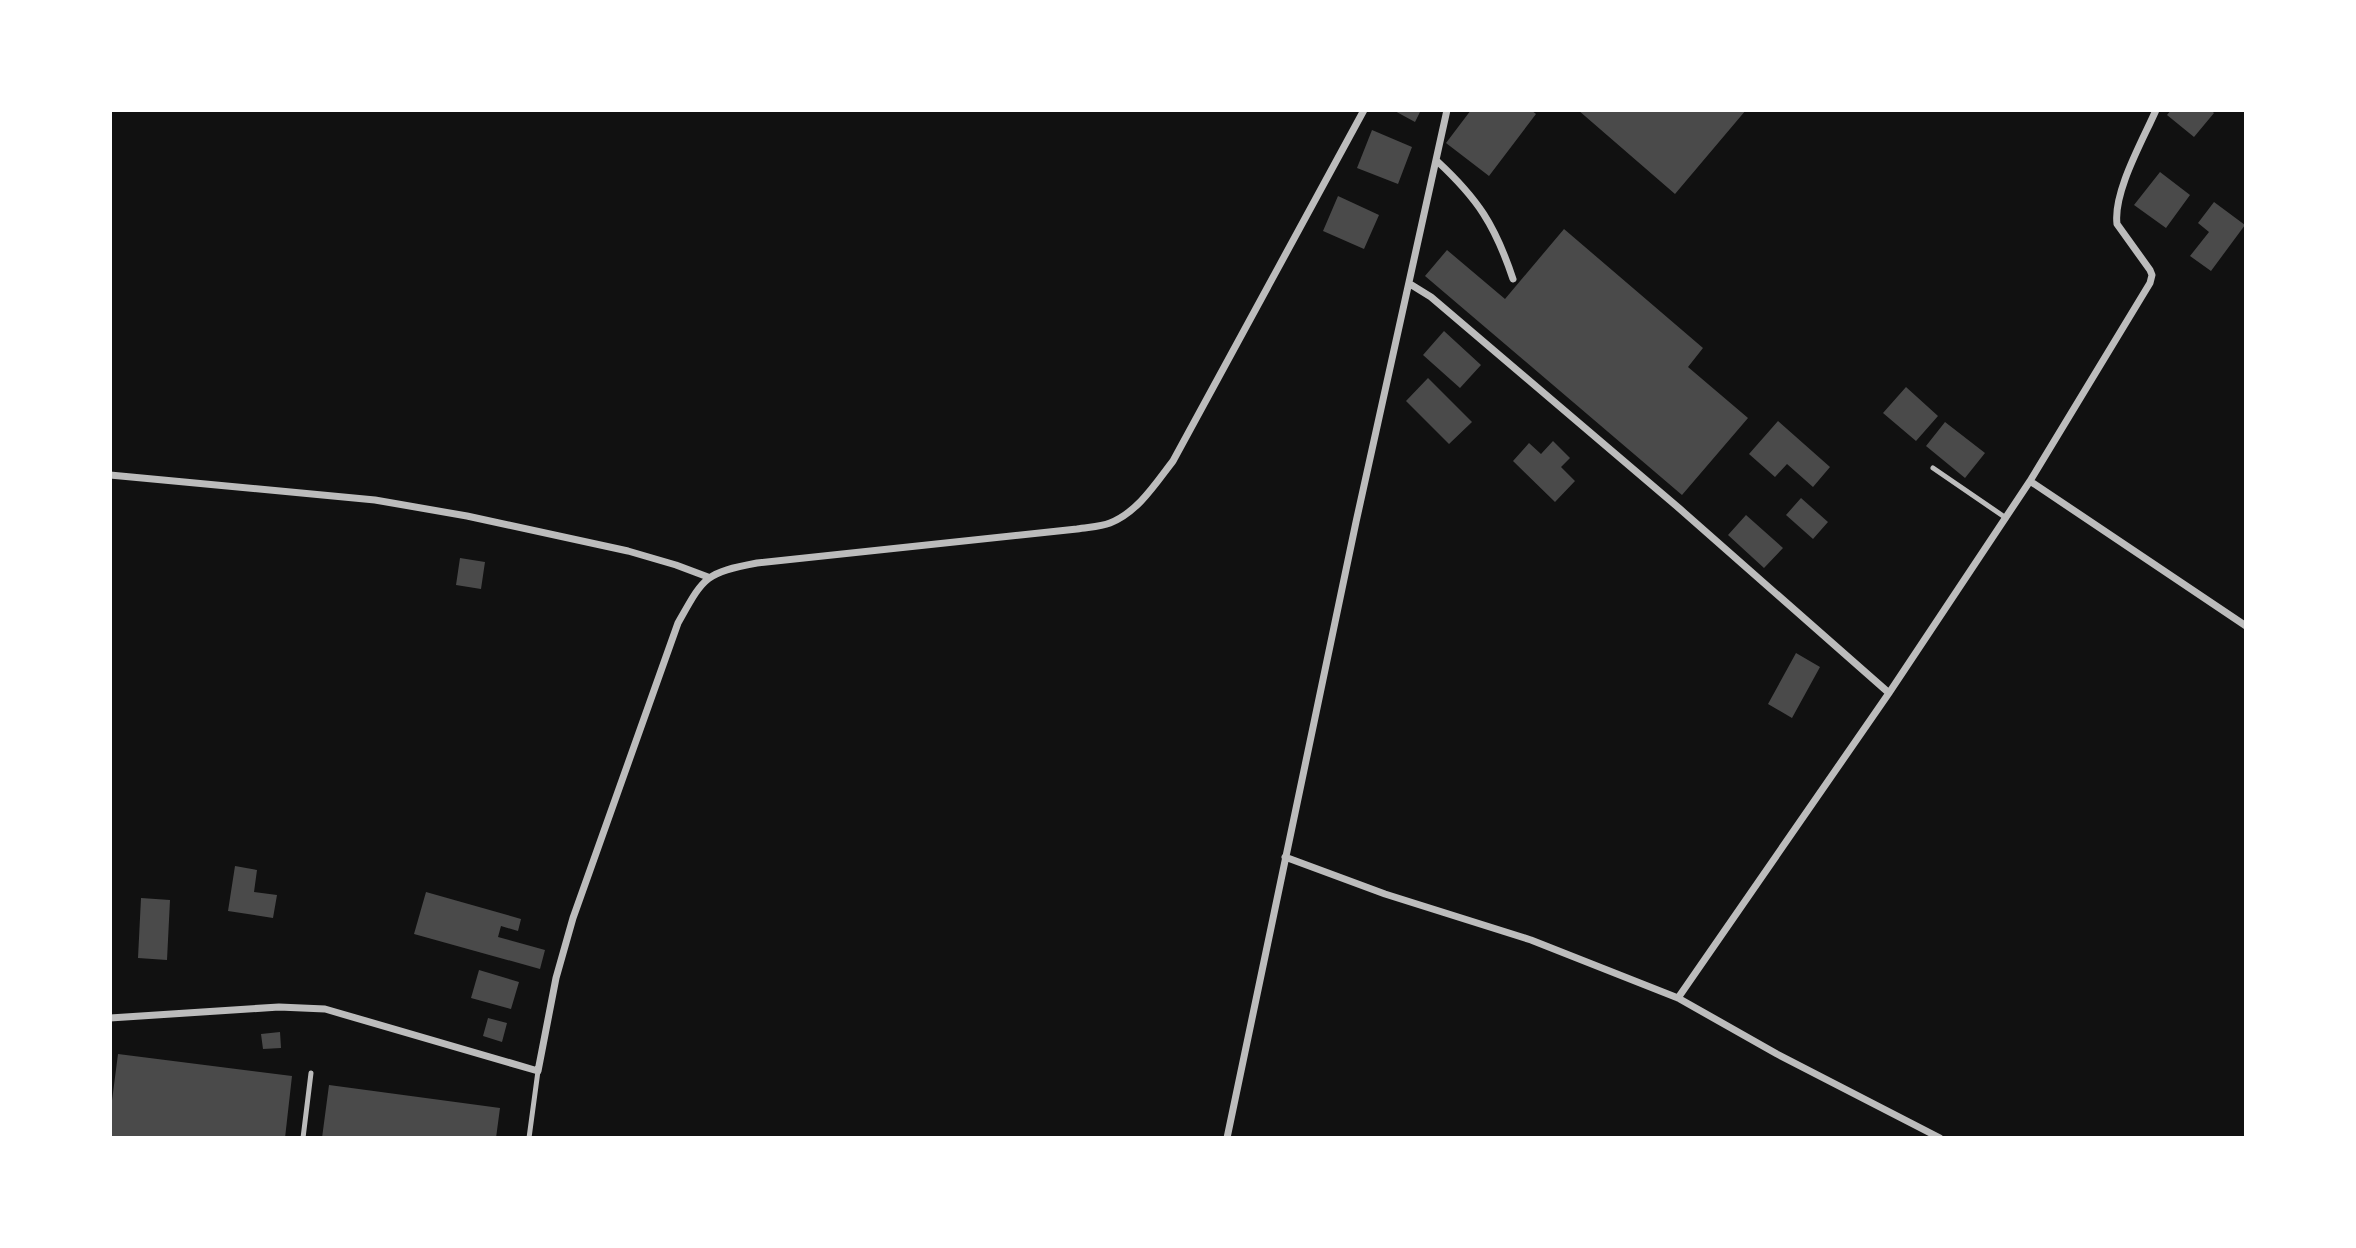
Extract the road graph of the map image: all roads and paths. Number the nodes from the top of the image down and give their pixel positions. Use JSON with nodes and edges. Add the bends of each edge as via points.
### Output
{"nodes":[{"id":1,"x":1364,"y":110,"type":"edge"},
{"id":2,"x":1447,"y":110,"type":"edge"},
{"id":3,"x":2156,"y":110,"type":"edge"},
{"id":4,"x":1437,"y":161,"type":"junction"},
{"id":5,"x":1513,"y":279,"type":"dead end"},
{"id":6,"x":1410,"y":284,"type":"junction"},
{"id":7,"x":1933,"y":468,"type":"dead end"},
{"id":8,"x":110,"y":475,"type":"edge"},
{"id":9,"x":2030,"y":481,"type":"junction"},
{"id":10,"x":2006,"y":518,"type":"junction"},
{"id":11,"x":708,"y":577,"type":"junction"},
{"id":12,"x":2246,"y":626,"type":"edge"},
{"id":13,"x":1889,"y":693,"type":"junction"},
{"id":14,"x":1285,"y":857,"type":"junction"},
{"id":15,"x":1678,"y":999,"type":"junction"},
{"id":16,"x":110,"y":1017,"type":"edge"},
{"id":17,"x":538,"y":1071,"type":"junction"},
{"id":18,"x":311,"y":1073,"type":"dead end"},
{"id":19,"x":303,"y":1138,"type":"edge"},
{"id":20,"x":529,"y":1138,"type":"edge"},
{"id":21,"x":1227,"y":1138,"type":"edge"},
{"id":22,"x":1940,"y":1138,"type":"edge"}],
"edges":[{"from":1,"to":11,"type":"street","via":[[1172,461],[1127,513],[1110,523],[757,563],[723,569]]},
{"from":2,"to":4,"type":"street"},
{"from":3,"to":9,"type":"street","via":[[2116,215],[2151,279]]},
{"from":4,"to":5,"type":"street","via":[[1484,212]]},
{"from":4,"to":6,"type":"street"},
{"from":6,"to":13,"type":"street","via":[[1669,500]]},
{"from":6,"to":14,"type":"street"},
{"from":7,"to":10,"type":"lane"},
{"from":8,"to":11,"type":"street","via":[[375,500],[628,551]]},
{"from":9,"to":10,"type":"street"},
{"from":9,"to":12,"type":"street"},
{"from":10,"to":13,"type":"street"},
{"from":11,"to":17,"type":"street","via":[[678,624],[603,830],[556,978]]},
{"from":13,"to":15,"type":"street"},
{"from":14,"to":15,"type":"street","via":[[1531,940]]},
{"from":14,"to":21,"type":"street"},
{"from":15,"to":22,"type":"street"},
{"from":16,"to":17,"type":"street","via":[[279,1007],[325,1009]]},
{"from":17,"to":20,"type":"lane"},
{"from":18,"to":19,"type":"lane"}]}
